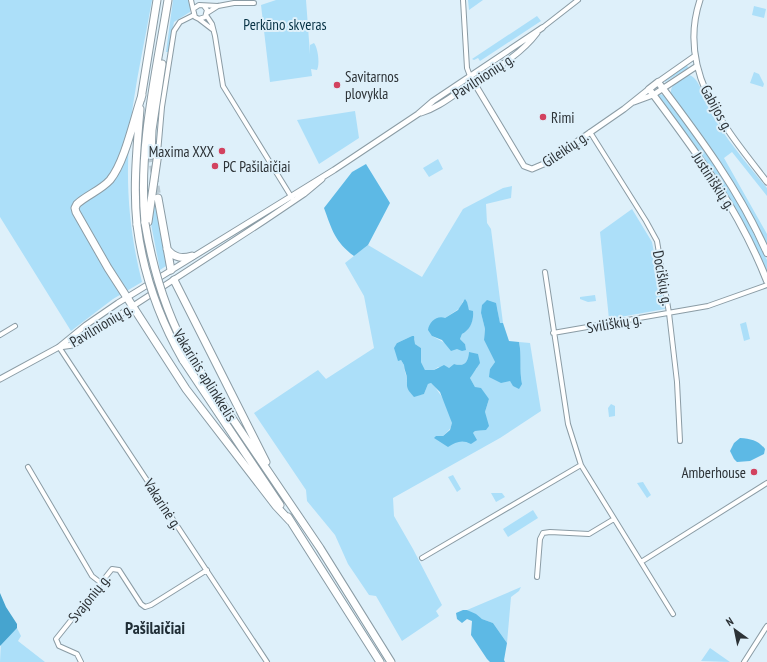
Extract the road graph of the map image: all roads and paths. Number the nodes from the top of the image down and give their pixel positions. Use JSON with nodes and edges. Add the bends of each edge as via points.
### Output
{"nodes":[{"id":1,"x":157,"y":0,"type":"edge"},
{"id":2,"x":168,"y":0,"type":"edge"},
{"id":3,"x":191,"y":0,"type":"edge"},
{"id":4,"x":196,"y":0,"type":"edge"},
{"id":5,"x":463,"y":0,"type":"edge"},
{"id":6,"x":578,"y":0,"type":"edge"},
{"id":7,"x":700,"y":0,"type":"edge"},
{"id":8,"x":254,"y":3,"type":"dead end"},
{"id":9,"x":203,"y":5,"type":"junction"},
{"id":10,"x":218,"y":6,"type":"junction"},
{"id":11,"x":193,"y":9,"type":"junction"},
{"id":12,"x":207,"y":14,"type":"junction"},
{"id":13,"x":194,"y":15,"type":"junction"},
{"id":14,"x":199,"y":19,"type":"junction"},
{"id":15,"x":542,"y":28,"type":"junction"},
{"id":16,"x":212,"y":29,"type":"junction"},
{"id":17,"x":695,"y":56,"type":"junction"},
{"id":18,"x":697,"y":66,"type":"junction"},
{"id":19,"x":470,"y":76,"type":"junction"},
{"id":20,"x":474,"y":82,"type":"junction"},
{"id":21,"x":658,"y":82,"type":"junction"},
{"id":22,"x":663,"y":88,"type":"junction"},
{"id":23,"x":649,"y":89,"type":"junction"},
{"id":24,"x":142,"y":95,"type":"junction"},
{"id":25,"x":653,"y":95,"type":"junction"},
{"id":26,"x":632,"y":103,"type":"junction"},
{"id":27,"x":418,"y":114,"type":"junction"},
{"id":28,"x":590,"y":132,"type":"junction"},
{"id":29,"x":154,"y":154,"type":"junction"},
{"id":30,"x":767,"y":182,"type":"edge"},
{"id":31,"x":158,"y":198,"type":"tunnel mouth"},
{"id":32,"x":292,"y":199,"type":"junction"},
{"id":33,"x":146,"y":223,"type":"junction"},
{"id":34,"x":168,"y":249,"type":"junction"},
{"id":35,"x":767,"y":253,"type":"edge"},
{"id":36,"x":192,"y":256,"type":"junction"},
{"id":37,"x":171,"y":270,"type":"junction"},
{"id":38,"x":545,"y":272,"type":"dead end"},
{"id":39,"x":767,"y":281,"type":"edge"},
{"id":40,"x":172,"y":282,"type":"junction"},
{"id":41,"x":767,"y":285,"type":"edge"},
{"id":42,"x":127,"y":298,"type":"junction"},
{"id":43,"x":133,"y":307,"type":"junction"},
{"id":44,"x":669,"y":313,"type":"junction"},
{"id":45,"x":14,"y":326,"type":"dead end"},
{"id":46,"x":553,"y":333,"type":"junction"},
{"id":47,"x":0,"y":335,"type":"edge"},
{"id":48,"x":59,"y":347,"type":"junction"},
{"id":49,"x":0,"y":379,"type":"edge"},
{"id":50,"x":680,"y":441,"type":"dead end"},
{"id":51,"x":581,"y":466,"type":"junction"},
{"id":52,"x":28,"y":467,"type":"dead end"},
{"id":53,"x":272,"y":476,"type":"junction"},
{"id":54,"x":767,"y":483,"type":"edge"},
{"id":55,"x":614,"y":518,"type":"junction"},
{"id":56,"x":290,"y":521,"type":"junction"},
{"id":57,"x":422,"y":558,"type":"dead end"},
{"id":58,"x":642,"y":562,"type":"junction"},
{"id":59,"x":207,"y":570,"type":"junction"},
{"id":60,"x":538,"y":577,"type":"dead end"},
{"id":61,"x":101,"y":583,"type":"junction"},
{"id":62,"x":674,"y":614,"type":"dead end"},
{"id":63,"x":767,"y":626,"type":"edge"},
{"id":64,"x":81,"y":662,"type":"edge"},
{"id":65,"x":267,"y":662,"type":"edge"},
{"id":66,"x":380,"y":662,"type":"edge"},
{"id":67,"x":391,"y":662,"type":"edge"},
{"id":68,"x":744,"y":662,"type":"edge"}],
"edges":[{"from":1,"to":24,"type":"highway","name":"Vakarinis aplinkkelis"},
{"from":2,"to":29,"type":"highway","via":[[152,130]]},
{"from":2,"to":33,"type":"highway","name":"Vakarinis aplinkkelis","via":[[144,148],[142,193]]},
{"from":3,"to":11,"type":"street"},
{"from":4,"to":9,"type":"street"},
{"from":5,"to":19,"type":"street","via":[[467,68]]},
{"from":6,"to":15,"type":"street","name":"Pavilnionių g."},
{"from":7,"to":17,"type":"street","name":"Gabijos g.","via":[[695,25]]},
{"from":8,"to":10,"type":"street"},
{"from":9,"to":10,"type":"street"},
{"from":9,"to":11,"type":"street","via":[[197,5]]},
{"from":9,"to":12,"type":"street"},
{"from":10,"to":12,"type":"street"},
{"from":11,"to":13,"type":"street"},
{"from":12,"to":14,"type":"street"},
{"from":12,"to":16,"type":"street"},
{"from":13,"to":14,"type":"street"},
{"from":13,"to":29,"type":"street","via":[[180,22],[174,31]]},
{"from":14,"to":16,"type":"street"},
{"from":15,"to":19,"type":"street","name":"Pavilnionių g."},
{"from":15,"to":20,"type":"street","name":"Pavilnionių g.","via":[[517,53]]},
{"from":16,"to":32,"type":"street","via":[[223,86]]},
{"from":17,"to":18,"type":"street","name":"Gabijos g."},
{"from":17,"to":21,"type":"street","name":"Gileikių g."},
{"from":18,"to":22,"type":"street","name":"Gileikių g."},
{"from":18,"to":30,"type":"street","name":"Gabijos g.","via":[[711,104]]},
{"from":19,"to":20,"type":"street","name":"Gileikių g."},
{"from":19,"to":27,"type":"street","name":"Pavilnionių g."},
{"from":20,"to":27,"type":"street","name":"Pavilnionių g."},
{"from":20,"to":28,"type":"street","name":"Gileikių g.","via":[[524,166],[528,168],[536,169]]},
{"from":21,"to":22,"type":"main road","name":"Justiniškių g."},
{"from":21,"to":23,"type":"main road","name":"Gileikių g."},
{"from":22,"to":25,"type":"street","name":"Gileikių g."},
{"from":22,"to":35,"type":"main road","name":"Justiniškių g.","via":[[728,180]]},
{"from":23,"to":25,"type":"main road","name":"Justiniškių g."},
{"from":23,"to":26,"type":"street","name":"Gileikių g."},
{"from":24,"to":42,"type":"highway","via":[[113,175],[104,186],[81,200],[75,208],[90,238]]},
{"from":24,"to":56,"type":"highway","name":"Vakarinis aplinkkelis","bridge":true,"via":[[134,196],[141,250],[162,320],[183,360]]},
{"from":25,"to":26,"type":"street","name":"Gileikių g."},
{"from":25,"to":39,"type":"main road","name":"Justiniškių g.","via":[[713,176],[748,239]]},
{"from":26,"to":28,"type":"street","name":"Gileikių g."},
{"from":27,"to":32,"type":"street","name":"Pavilnionių g."},
{"from":28,"to":44,"type":"street","name":"Dociškių g.","via":[[656,242]]},
{"from":29,"to":33,"type":"highway"},
{"from":31,"to":34,"type":"highway"},
{"from":32,"to":36,"type":"street","name":"Pavilnionių g."},
{"from":32,"to":40,"type":"street","name":"Pavilnionių g."},
{"from":33,"to":53,"type":"highway","name":"Vakarinis aplinkkelis","bridge":true,"via":[[148,242],[162,297],[174,327],[217,398]]},
{"from":34,"to":36,"type":"highway","via":[[180,258]]},
{"from":34,"to":37,"type":"highway"},
{"from":36,"to":37,"type":"street","name":"Pavilnionių g."},
{"from":37,"to":40,"type":"street"},
{"from":37,"to":42,"type":"street","name":"Pavilnionių g."},
{"from":38,"to":46,"type":"street"},
{"from":40,"to":43,"type":"street","name":"Pavilnionių g."},
{"from":40,"to":53,"type":"highway"},
{"from":41,"to":44,"type":"street","name":"Sviliškių g.","via":[[708,306]]},
{"from":42,"to":43,"type":"highway"},
{"from":42,"to":48,"type":"street","name":"Pavilnionių g.","via":[[86,325]]},
{"from":43,"to":48,"type":"street","name":"Pavilnionių g.","via":[[73,345]]},
{"from":43,"to":56,"type":"highway","via":[[203,414]]},
{"from":44,"to":46,"type":"street","name":"Sviliškių g."},
{"from":44,"to":50,"type":"street","name":"Dociškių g.","via":[[678,391]]},
{"from":45,"to":47,"type":"street"},
{"from":46,"to":51,"type":"street","via":[[568,424]]},
{"from":48,"to":49,"type":"street"},
{"from":48,"to":59,"type":"street","name":"Vakarinė g."},
{"from":51,"to":55,"type":"street"},
{"from":51,"to":57,"type":"street"},
{"from":52,"to":61,"type":"street","via":[[92,576]]},
{"from":53,"to":67,"type":"highway","name":"Vakarinis aplinkkelis","via":[[324,553]]},
{"from":54,"to":58,"type":"street"},
{"from":55,"to":58,"type":"street"},
{"from":55,"to":60,"type":"street","via":[[589,534],[543,533],[540,539]]},
{"from":56,"to":66,"type":"highway","name":"Vakarinis aplinkkelis"},
{"from":58,"to":62,"type":"street"},
{"from":59,"to":61,"type":"street","name":"Svajonių g.","via":[[145,607],[116,568],[112,569]]},
{"from":59,"to":65,"type":"street","name":"Vakarinė g."},
{"from":61,"to":64,"type":"street","name":"Svajonių g.","via":[[56,638],[59,646],[77,654]]},
{"from":63,"to":68,"type":"street"}]}
